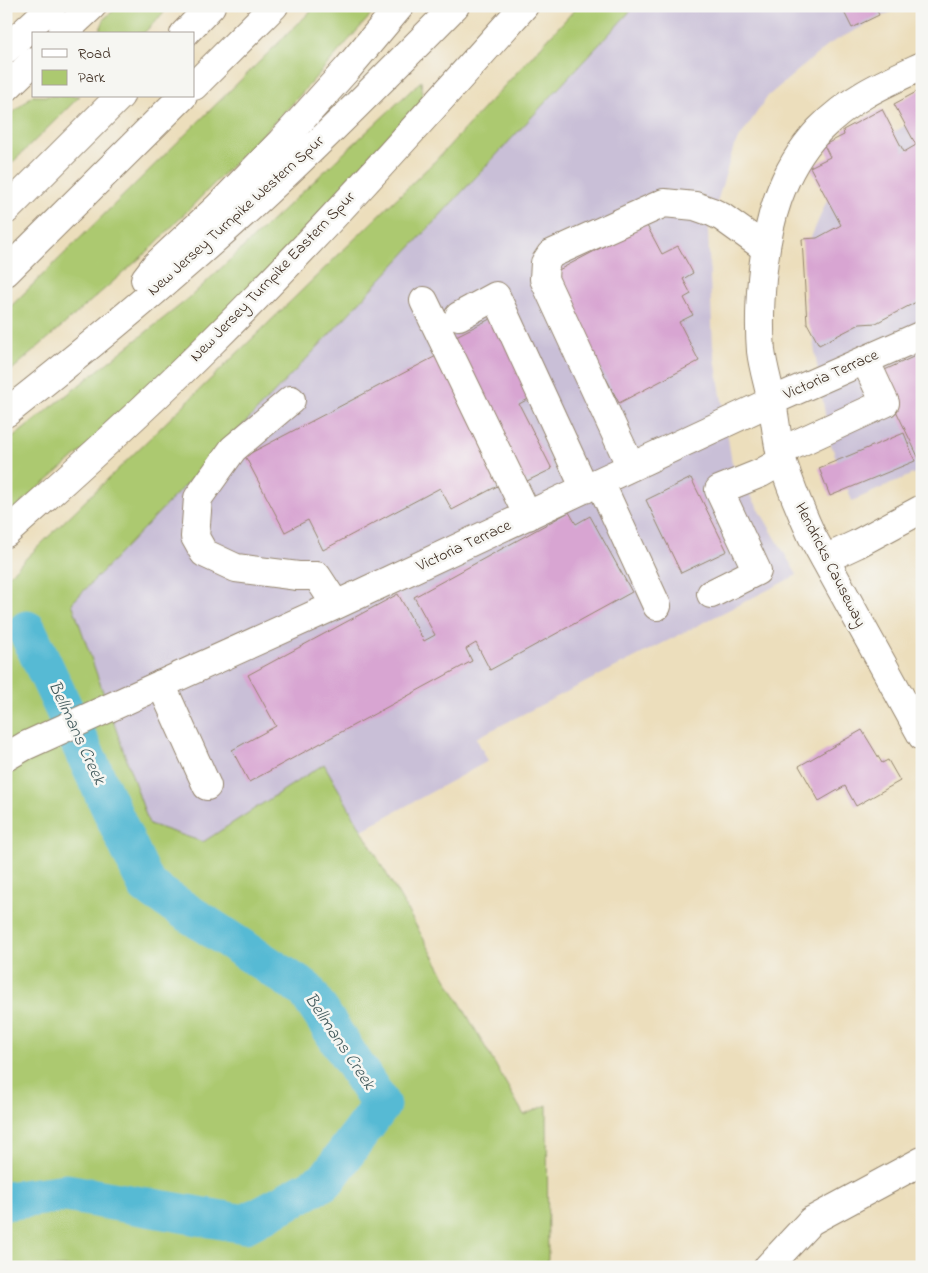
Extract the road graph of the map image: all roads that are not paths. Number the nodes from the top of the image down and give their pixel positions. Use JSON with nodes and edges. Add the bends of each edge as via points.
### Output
{"nodes":[{"id":1,"x":52,"y":6,"type":"edge"},
{"id":2,"x":92,"y":6,"type":"edge"},
{"id":3,"x":211,"y":6,"type":"edge"},
{"id":4,"x":274,"y":6,"type":"edge"},
{"id":5,"x":400,"y":6,"type":"edge"},
{"id":6,"x":455,"y":6,"type":"edge"},
{"id":7,"x":524,"y":6,"type":"edge"},
{"id":8,"x":64,"y":32,"type":"edge"},
{"id":9,"x":186,"y":32,"type":"edge"},
{"id":10,"x":6,"y":49,"type":"edge"},
{"id":11,"x":32,"y":63,"type":"edge"},
{"id":12,"x":922,"y":66,"type":"edge"},
{"id":13,"x":195,"y":85,"type":"edge"},
{"id":14,"x":6,"y":88,"type":"edge"},
{"id":15,"x":118,"y":98,"type":"edge"},
{"id":16,"x":181,"y":98,"type":"edge"},
{"id":17,"x":6,"y":210,"type":"edge"},
{"id":18,"x":765,"y":248,"type":"junction"},
{"id":19,"x":6,"y":272,"type":"edge"},
{"id":20,"x":424,"y":301,"type":"dead end"},
{"id":21,"x":459,"y":316,"type":"dead end"},
{"id":22,"x":105,"y":333,"type":"junction"},
{"id":23,"x":922,"y":335,"type":"edge"},
{"id":24,"x":865,"y":360,"type":"junction"},
{"id":25,"x":291,"y":400,"type":"dead end"},
{"id":26,"x":772,"y":401,"type":"junction"},
{"id":27,"x":6,"y":413,"type":"edge"},
{"id":28,"x":781,"y":456,"type":"junction"},
{"id":29,"x":631,"y":467,"type":"junction"},
{"id":30,"x":592,"y":486,"type":"junction"},
{"id":31,"x":922,"y":509,"type":"edge"},
{"id":32,"x":528,"y":516,"type":"junction"},
{"id":33,"x":6,"y":532,"type":"edge"},
{"id":34,"x":825,"y":558,"type":"junction"},
{"id":35,"x":711,"y":594,"type":"dead end"},
{"id":36,"x":336,"y":605,"type":"junction"},
{"id":37,"x":657,"y":606,"type":"dead end"},
{"id":38,"x":162,"y":684,"type":"junction"},
{"id":39,"x":922,"y":736,"type":"edge"},
{"id":40,"x":16,"y":751,"type":"edge"},
{"id":41,"x":207,"y":786,"type":"dead end"},
{"id":42,"x":922,"y":1162,"type":"edge"},
{"id":43,"x":768,"y":1267,"type":"edge"}],
"edges":[{"from":1,"to":10,"type":"main road"},
{"from":2,"to":8,"type":"main road"},
{"from":3,"to":9,"type":"main road"},
{"from":4,"to":13,"type":"main road"},
{"from":5,"to":22,"type":"main road","via":[[275,149],[155,266]]},
{"from":6,"to":22,"type":"main road","name":"New Jersey Turnpike Western Spur","via":[[255,202]]},
{"from":7,"to":33,"type":"main road","name":"New Jersey Turnpike Eastern Spur","via":[[233,321],[136,415]]},
{"from":11,"to":14,"type":"main road"},
{"from":12,"to":18,"type":"main road","name":"Hendricks Causeway","via":[[874,88],[843,108],[819,130],[798,156],[783,185],[771,216]]},
{"from":15,"to":17,"type":"main road"},
{"from":16,"to":19,"type":"main road"},
{"from":18,"to":26,"type":"main road","name":"Hendricks Causeway","via":[[760,299],[761,351]]},
{"from":18,"to":29,"type":"main road","via":[[722,217],[695,206],[664,203],[551,254],[545,263],[544,279]]},
{"from":20,"to":32,"type":"main road"},
{"from":21,"to":30,"type":"main road","via":[[496,296]]},
{"from":22,"to":27,"type":"main road","name":"New Jersey Turnpike Western Spur"},
{"from":23,"to":24,"type":"main road","name":"Victoria Terrace"},
{"from":24,"to":26,"type":"main road","name":"Victoria Terrace"},
{"from":24,"to":28,"type":"main road","via":[[885,403]]},
{"from":25,"to":36,"type":"main road","via":[[233,449],[198,498],[195,537],[204,554],[236,568],[317,576]]},
{"from":26,"to":28,"type":"main road","name":"Hendricks Causeway"},
{"from":26,"to":29,"type":"main road","name":"Victoria Terrace"},
{"from":28,"to":34,"type":"main road","name":"Hendricks Causeway","via":[[800,509]]},
{"from":28,"to":35,"type":"main road","via":[[761,473],[720,490],[756,571]]},
{"from":29,"to":30,"type":"main road","name":"Victoria Terrace"},
{"from":30,"to":32,"type":"main road","name":"Victoria Terrace"},
{"from":30,"to":37,"type":"main road"},
{"from":31,"to":34,"type":"main road"},
{"from":32,"to":36,"type":"main road","name":"Victoria Terrace"},
{"from":34,"to":39,"type":"main road","name":"Hendricks Causeway"},
{"from":36,"to":38,"type":"main road","name":"Victoria Terrace"},
{"from":38,"to":40,"type":"main road","name":"Victoria Terrace"},
{"from":38,"to":41,"type":"main road"},
{"from":42,"to":43,"type":"main road","via":[[811,1221]]}]}
